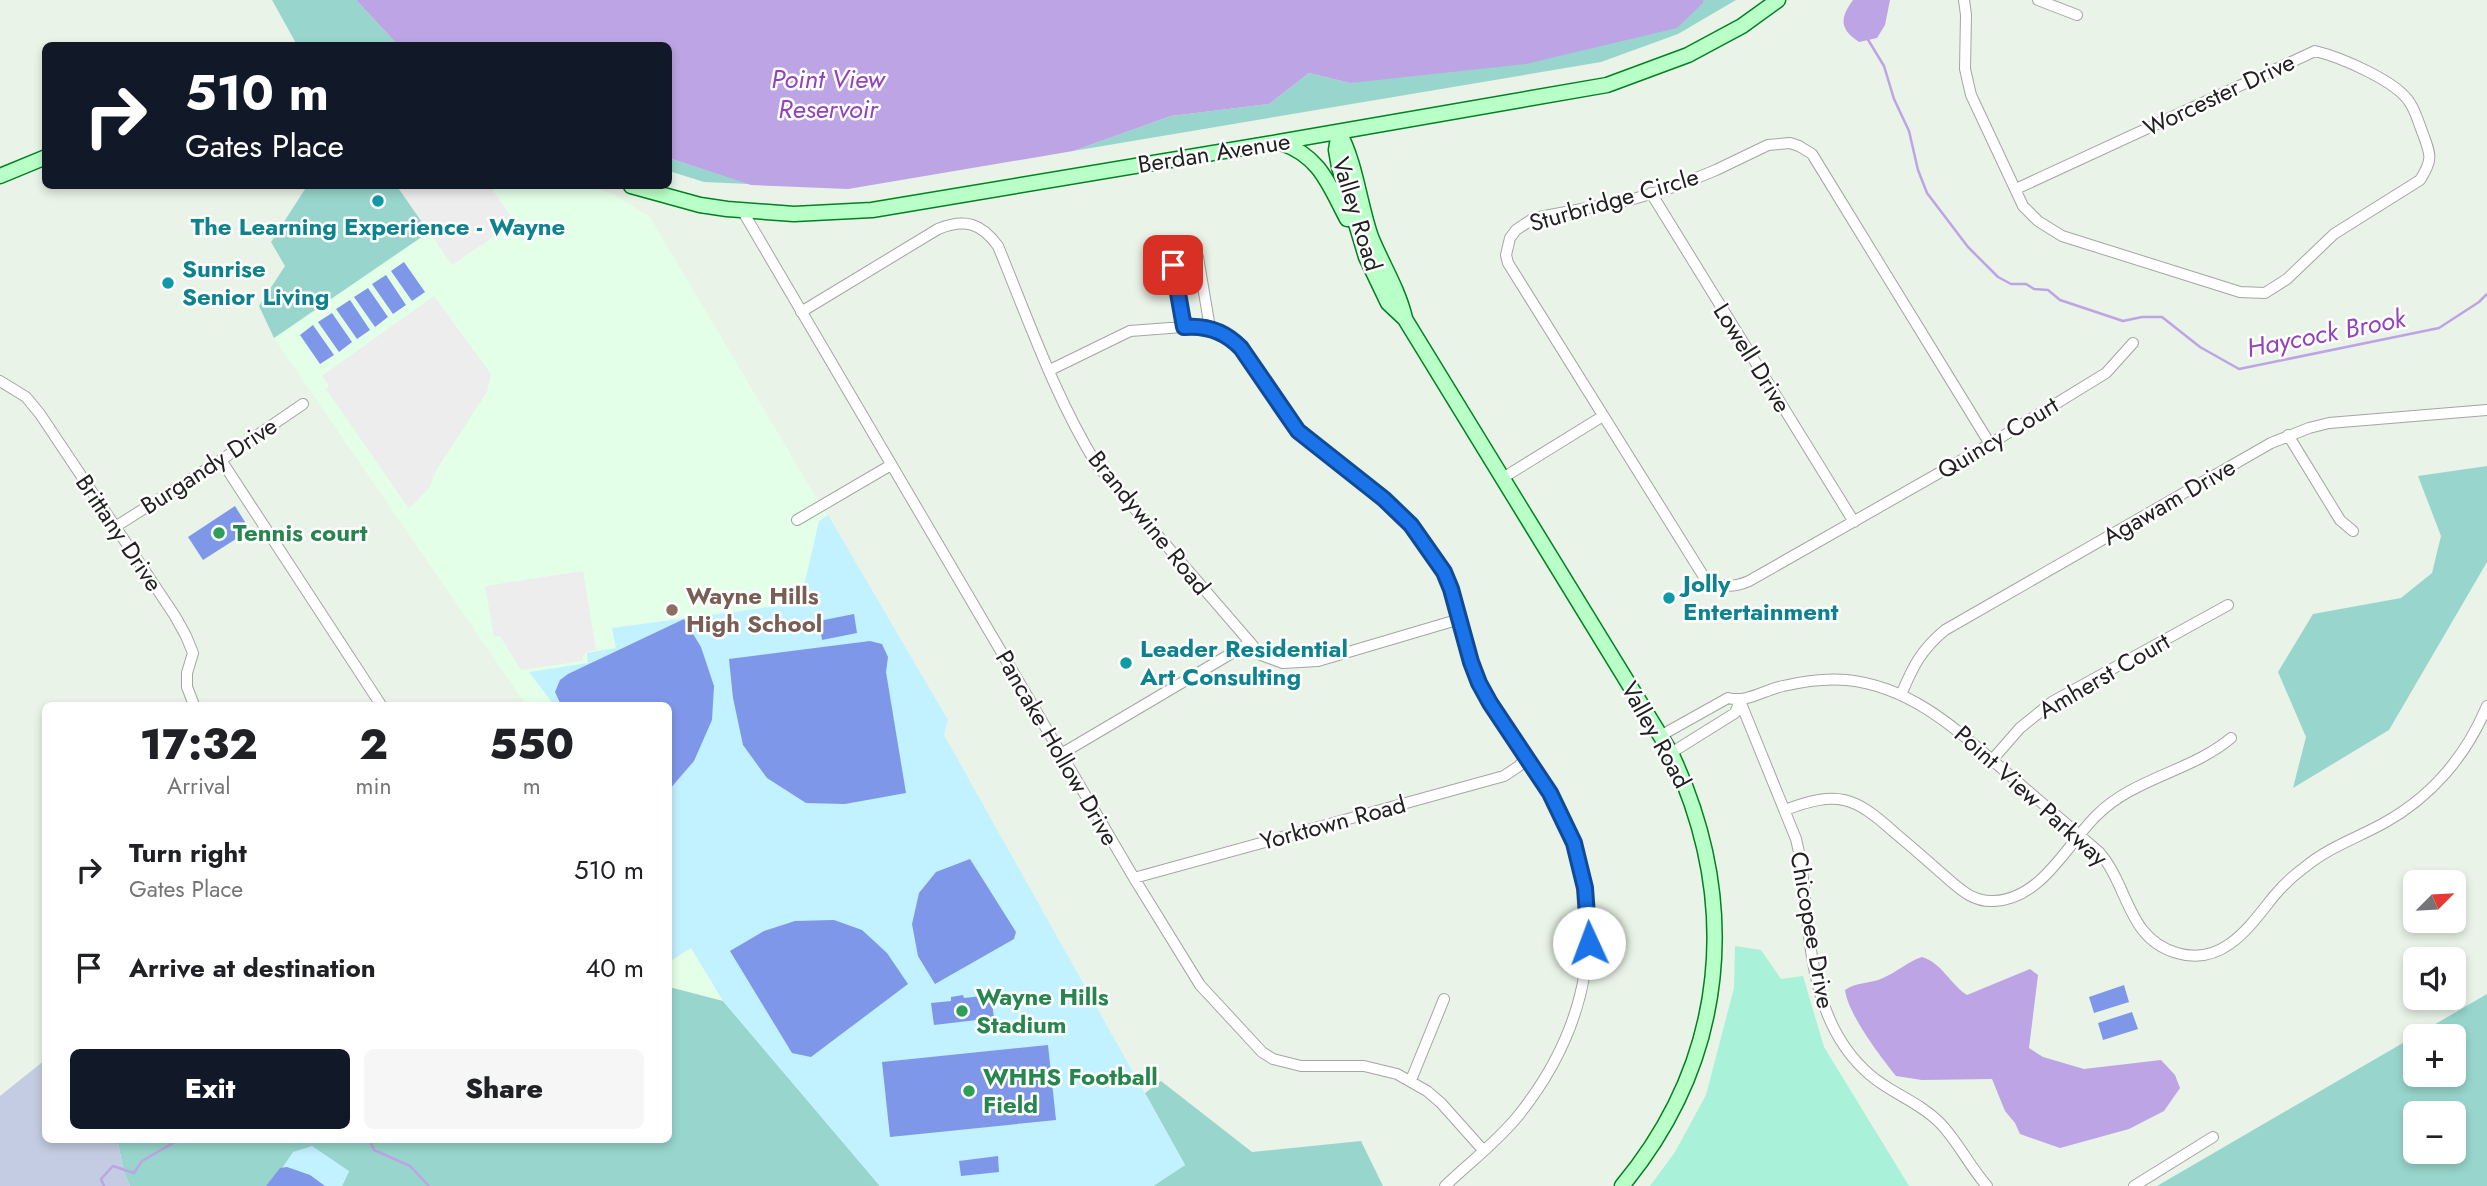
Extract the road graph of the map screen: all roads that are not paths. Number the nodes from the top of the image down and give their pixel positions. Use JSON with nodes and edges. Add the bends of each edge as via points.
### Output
{"nodes":[{"id":1,"x":1778,"y":0,"type":"edge"},
{"id":2,"x":1964,"y":0,"type":"edge"},
{"id":3,"x":2038,"y":0,"type":"edge"},
{"id":4,"x":2077,"y":15,"type":"dead end"},
{"id":5,"x":1339,"y":132,"type":"junction"},
{"id":6,"x":1279,"y":142,"type":"junction"},
{"id":7,"x":42,"y":159,"type":"edge"},
{"id":8,"x":0,"y":176,"type":"edge"},
{"id":9,"x":642,"y":189,"type":"edge"},
{"id":10,"x":2016,"y":189,"type":"junction"},
{"id":11,"x":1651,"y":194,"type":"junction"},
{"id":12,"x":742,"y":210,"type":"junction"},
{"id":13,"x":1366,"y":257,"type":"junction"},
{"id":14,"x":801,"y":312,"type":"junction"},
{"id":15,"x":1405,"y":319,"type":"junction"},
{"id":16,"x":1184,"y":327,"type":"junction"},
{"id":17,"x":1210,"y":328,"type":"junction"},
{"id":18,"x":2133,"y":343,"type":"dead end"},
{"id":19,"x":1049,"y":370,"type":"junction"},
{"id":20,"x":0,"y":381,"type":"edge"},
{"id":21,"x":303,"y":404,"type":"dead end"},
{"id":22,"x":2487,"y":410,"type":"edge"},
{"id":23,"x":1603,"y":416,"type":"junction"},
{"id":24,"x":2288,"y":435,"type":"junction"},
{"id":25,"x":1990,"y":444,"type":"junction"},
{"id":26,"x":221,"y":460,"type":"junction"},
{"id":27,"x":891,"y":466,"type":"junction"},
{"id":28,"x":1501,"y":479,"type":"junction"},
{"id":29,"x":797,"y":520,"type":"dead end"},
{"id":30,"x":1854,"y":522,"type":"junction"},
{"id":31,"x":115,"y":527,"type":"junction"},
{"id":32,"x":2353,"y":531,"type":"dead end"},
{"id":33,"x":2228,"y":605,"type":"dead end"},
{"id":34,"x":1460,"y":619,"type":"junction"},
{"id":35,"x":1249,"y":643,"type":"junction"},
{"id":36,"x":1901,"y":695,"type":"junction"},
{"id":37,"x":1740,"y":701,"type":"junction"},
{"id":38,"x":193,"y":702,"type":"edge"},
{"id":39,"x":379,"y":702,"type":"edge"},
{"id":40,"x":2487,"y":706,"type":"edge"},
{"id":41,"x":1660,"y":736,"type":"junction"},
{"id":42,"x":2231,"y":738,"type":"dead end"},
{"id":43,"x":1671,"y":753,"type":"junction"},
{"id":44,"x":1061,"y":754,"type":"junction"},
{"id":45,"x":1526,"y":757,"type":"junction"},
{"id":46,"x":1992,"y":760,"type":"junction"},
{"id":47,"x":1785,"y":810,"type":"junction"},
{"id":48,"x":2080,"y":836,"type":"junction"},
{"id":49,"x":1134,"y":878,"type":"junction"},
{"id":50,"x":1444,"y":999,"type":"dead end"},
{"id":51,"x":1411,"y":1080,"type":"junction"},
{"id":52,"x":2213,"y":1137,"type":"dead end"},
{"id":53,"x":1483,"y":1150,"type":"junction"},
{"id":54,"x":1445,"y":1186,"type":"edge"},
{"id":55,"x":1622,"y":1186,"type":"edge"},
{"id":56,"x":1987,"y":1186,"type":"edge"},
{"id":57,"x":2134,"y":1186,"type":"edge"}],
"edges":[{"from":1,"to":5,"type":"main road","name":"Berdan Avenue","via":[[1688,55],[1607,85]]},
{"from":2,"to":10,"type":"street","name":"Worcester Drive","via":[[1965,69],[1971,96]]},
{"from":3,"to":4,"type":"street"},
{"from":5,"to":6,"type":"main road","name":"Berdan Avenue"},
{"from":5,"to":13,"type":"main road","name":"Valley Road","via":[[1339,167]]},
{"from":5,"to":15,"type":"main road","name":"Valley Road","via":[[1349,149],[1372,238]]},
{"from":6,"to":12,"type":"main road","name":"Berdan Avenue","via":[[872,210],[794,214]]},
{"from":6,"to":13,"type":"main road","via":[[1296,148],[1319,168]]},
{"from":7,"to":8,"type":"main road"},
{"from":9,"to":12,"type":"main road","name":"Berdan Avenue","via":[[700,205]]},
{"from":10,"to":10,"type":"street","name":"Worcester Drive","via":[[2038,221],[2062,236],[2240,292],[2265,293],[2287,279],[2334,234],[2420,180],[2429,166],[2430,152],[2410,103],[2393,85],[2315,51]]},
{"from":11,"to":23,"type":"street","name":"Sturbridge Circle","via":[[1534,218],[1516,230],[1507,246],[1508,263]]},
{"from":11,"to":25,"type":"street","name":"Sturbridge Circle","via":[[1768,145],[1790,143],[1807,150]]},
{"from":11,"to":30,"type":"street","name":"Lowell Drive"},
{"from":12,"to":14,"type":"street","name":"Pancake Hollow Drive"},
{"from":13,"to":15,"type":"main road","name":"Valley Road","via":[[1388,303]]},
{"from":14,"to":19,"type":"street","name":"Brandywine Road","via":[[938,229],[956,223],[977,226],[998,246]]},
{"from":14,"to":27,"type":"street","name":"Pancake Hollow Drive"},
{"from":15,"to":28,"type":"main road","name":"Valley Road"},
{"from":16,"to":17,"type":"street"},
{"from":16,"to":17,"type":"street","via":[[1173,265],[1175,258],[1191,253],[1198,257]]},
{"from":16,"to":19,"type":"street","via":[[1119,334]]},
{"from":17,"to":34,"type":"street","via":[[1241,348],[1298,431],[1411,525],[1444,572]]},
{"from":18,"to":25,"type":"street","name":"Quincy Court","via":[[2106,373]]},
{"from":19,"to":35,"type":"street","name":"Brandywine Road","via":[[1097,465]]},
{"from":20,"to":31,"type":"street","name":"Brittany Drive","via":[[26,397],[40,414]]},
{"from":21,"to":26,"type":"street","name":"Burgandy Drive"},
{"from":22,"to":24,"type":"street","name":"Agawam Drive","via":[[2350,421]]},
{"from":23,"to":28,"type":"street"},
{"from":23,"to":30,"type":"street","name":"Sturbridge Circle","via":[[1711,582],[1729,586],[1749,581]]},
{"from":24,"to":32,"type":"street","via":[[2340,520]]},
{"from":24,"to":36,"type":"street","name":"Agawam Drive","via":[[1945,630],[1922,651]]},
{"from":25,"to":30,"type":"street","name":"Quincy Court"},
{"from":26,"to":31,"type":"street","name":"Burgandy Drive"},
{"from":26,"to":39,"type":"street"},
{"from":27,"to":29,"type":"street"},
{"from":27,"to":44,"type":"street","name":"Pancake Hollow Drive"},
{"from":28,"to":41,"type":"main road","name":"Valley Road"},
{"from":31,"to":38,"type":"street","name":"Brittany Drive","via":[[186,636],[193,653],[187,673]]},
{"from":33,"to":46,"type":"street","name":"Amherst Court","via":[[2052,702]]},
{"from":34,"to":35,"type":"street","name":"Brandywine Road","via":[[1296,664],[1271,660]]},
{"from":34,"to":45,"type":"street","via":[[1479,683]]},
{"from":35,"to":44,"type":"street"},
{"from":36,"to":37,"type":"street","name":"Point View Parkway","via":[[1845,680],[1803,682]]},
{"from":36,"to":46,"type":"street","name":"Point View Parkway","via":[[1942,718]]},
{"from":37,"to":41,"type":"street","name":"Point View Parkway","via":[[1728,698]]},
{"from":37,"to":43,"type":"street","via":[[1735,713]]},
{"from":37,"to":47,"type":"street","name":"Chicopee Drive"},
{"from":40,"to":48,"type":"street","name":"Point View Parkway","via":[[2454,764],[2422,797],[2307,864],[2276,893],[2246,932],[2215,952],[2178,954],[2147,936],[2130,914],[2111,868]]},
{"from":41,"to":43,"type":"main road","name":"Valley Road"},
{"from":42,"to":48,"type":"street","via":[[2214,753],[2123,796],[2096,816]]},
{"from":43,"to":55,"type":"main road","name":"Valley Road","via":[[1696,812],[1711,875],[1715,912],[1711,986],[1706,1019],[1684,1087],[1656,1139]]},
{"from":44,"to":49,"type":"street","name":"Pancake Hollow Drive"},
{"from":45,"to":49,"type":"street","name":"Yorktown Road","via":[[1504,776]]},
{"from":45,"to":53,"type":"street","via":[[1563,818],[1579,861],[1588,916],[1587,968],[1577,1011],[1555,1062],[1516,1119]]},
{"from":46,"to":48,"type":"street","name":"Point View Parkway"},
{"from":47,"to":48,"type":"street","via":[[1822,799],[1858,804],[1879,817],[1964,893],[1984,901],[2007,899],[2029,889]]},
{"from":47,"to":56,"type":"street","name":"Chicopee Drive","via":[[1801,861],[1819,992],[1831,1025],[1870,1076],[1908,1098],[1952,1136]]},
{"from":49,"to":51,"type":"street","name":"Pancake Hollow Drive","via":[[1200,985],[1262,1052],[1301,1066],[1364,1066]]},
{"from":50,"to":51,"type":"street"},
{"from":51,"to":53,"type":"street","name":"Pancake Hollow Drive","via":[[1441,1103]]},
{"from":52,"to":57,"type":"street"},
{"from":53,"to":54,"type":"street"}]}
